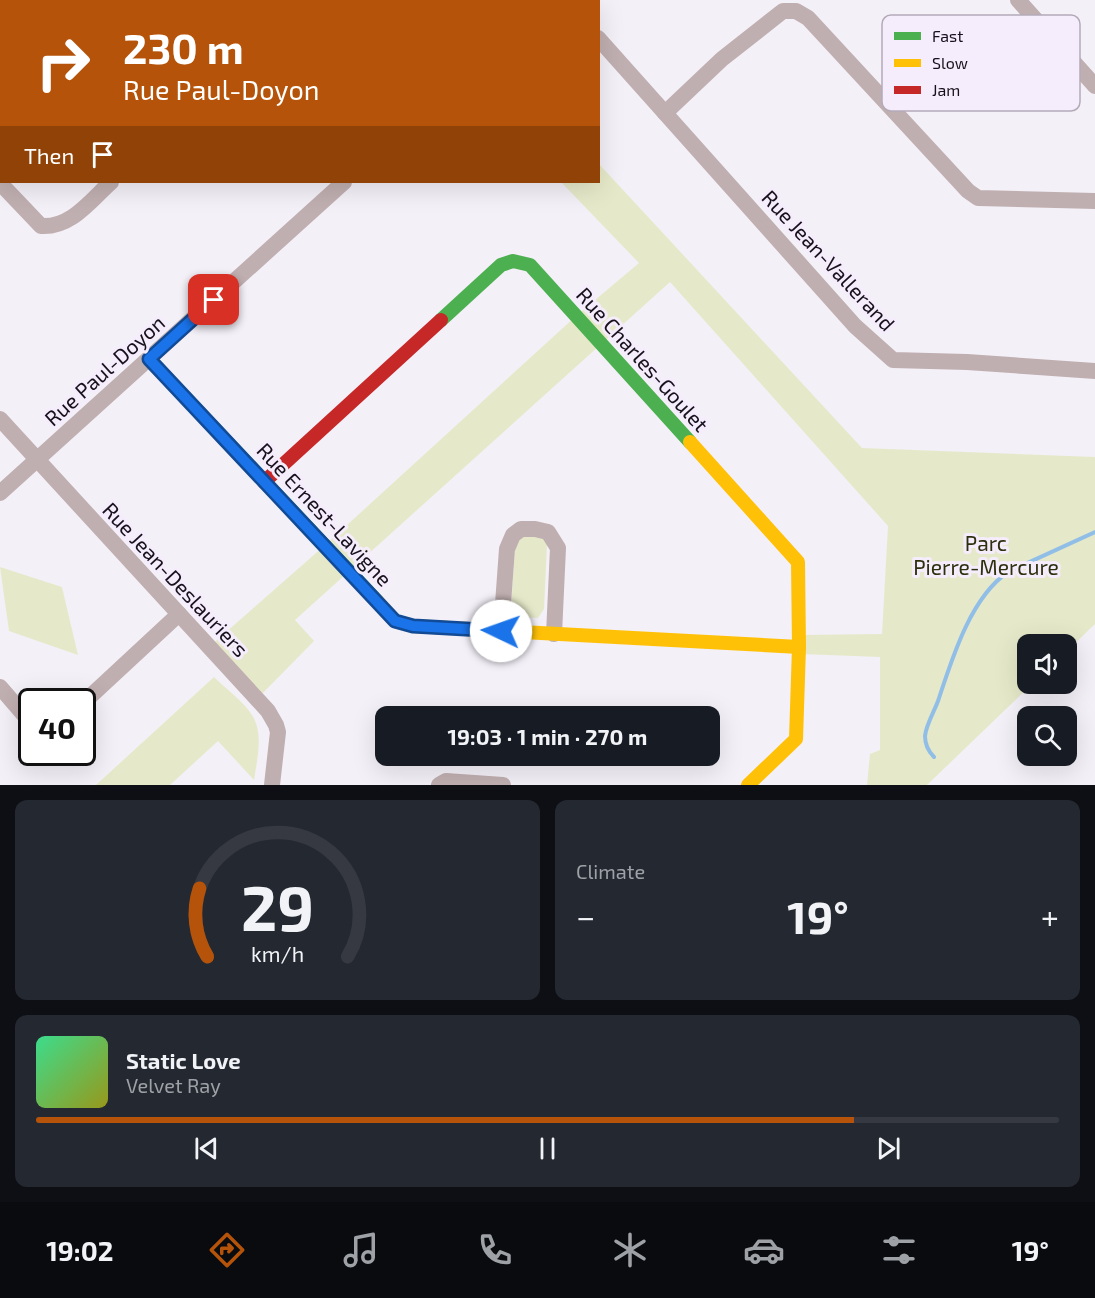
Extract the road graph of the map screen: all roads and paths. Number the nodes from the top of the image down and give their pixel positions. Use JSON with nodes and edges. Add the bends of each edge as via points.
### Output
{"nodes":[{"id":1,"x":1018,"y":0,"type":"edge"},
{"id":2,"x":1031,"y":15,"type":"edge"},
{"id":3,"x":600,"y":40,"type":"edge"},
{"id":4,"x":1080,"y":69,"type":"edge"},
{"id":5,"x":1095,"y":86,"type":"edge"},
{"id":6,"x":882,"y":98,"type":"edge"},
{"id":7,"x":894,"y":111,"type":"edge"},
{"id":8,"x":665,"y":113,"type":"junction"},
{"id":9,"x":0,"y":183,"type":"edge"},
{"id":10,"x":110,"y":183,"type":"edge"},
{"id":11,"x":343,"y":183,"type":"edge"},
{"id":12,"x":1095,"y":201,"type":"edge"},
{"id":13,"x":149,"y":359,"type":"junction"},
{"id":14,"x":1095,"y":371,"type":"edge"},
{"id":15,"x":0,"y":419,"type":"edge"},
{"id":16,"x":37,"y":461,"type":"junction"},
{"id":17,"x":264,"y":482,"type":"junction"},
{"id":18,"x":0,"y":494,"type":"edge"},
{"id":19,"x":179,"y":614,"type":"junction"},
{"id":20,"x":501,"y":631,"type":"junction"},
{"id":21,"x":554,"y":634,"type":"junction"},
{"id":22,"x":799,"y":646,"type":"junction"},
{"id":23,"x":0,"y":687,"type":"edge"},
{"id":24,"x":96,"y":691,"type":"edge"},
{"id":25,"x":18,"y":708,"type":"edge"},
{"id":26,"x":272,"y":785,"type":"edge"},
{"id":27,"x":439,"y":785,"type":"edge"},
{"id":28,"x":503,"y":785,"type":"edge"},
{"id":29,"x":747,"y":785,"type":"edge"}],
"edges":[{"from":1,"to":2,"type":"street"},
{"from":3,"to":8,"type":"street","name":"Rue Jean-Vallerand"},
{"from":4,"to":5,"type":"street"},
{"from":6,"to":8,"type":"street","via":[[808,18],[795,11],[783,11],[722,59]]},
{"from":7,"to":12,"type":"street","via":[[978,198]]},
{"from":8,"to":14,"type":"street","name":"Rue Jean-Vallerand","via":[[855,326],[893,360]]},
{"from":9,"to":10,"type":"street","via":[[41,226],[53,227],[67,222]]},
{"from":11,"to":13,"type":"street","name":"Rue Paul-Doyon"},
{"from":13,"to":16,"type":"street","name":"Rue Paul-Doyon"},
{"from":13,"to":17,"type":"street","name":"Rue Ernest-Lavigne"},
{"from":15,"to":16,"type":"street","name":"Rue Jean-Deslauriers"},
{"from":16,"to":18,"type":"street","name":"Rue Paul-Doyon"},
{"from":16,"to":19,"type":"street","name":"Rue Jean-Deslauriers"},
{"from":17,"to":20,"type":"street","name":"Rue Ernest-Lavigne","via":[[395,621],[413,626]]},
{"from":17,"to":22,"type":"street","name":"Rue Charles-Goulet","via":[[497,267],[511,260],[521,261],[530,265],[798,562]]},
{"from":19,"to":24,"type":"street"},
{"from":19,"to":26,"type":"street","name":"Rue Jean-Deslauriers","via":[[273,718],[278,738]]},
{"from":20,"to":21,"type":"street","name":"Rue Ernest-Lavigne"},
{"from":20,"to":21,"type":"street","via":[[507,549],[513,535],[535,529],[548,532],[558,548]]},
{"from":21,"to":22,"type":"street","name":"Rue Ernest-Lavigne"},
{"from":22,"to":29,"type":"street","name":"Rue Charles-Goulet","via":[[795,738]]},
{"from":23,"to":25,"type":"street"},
{"from":27,"to":28,"type":"street","via":[[446,781]]}]}
